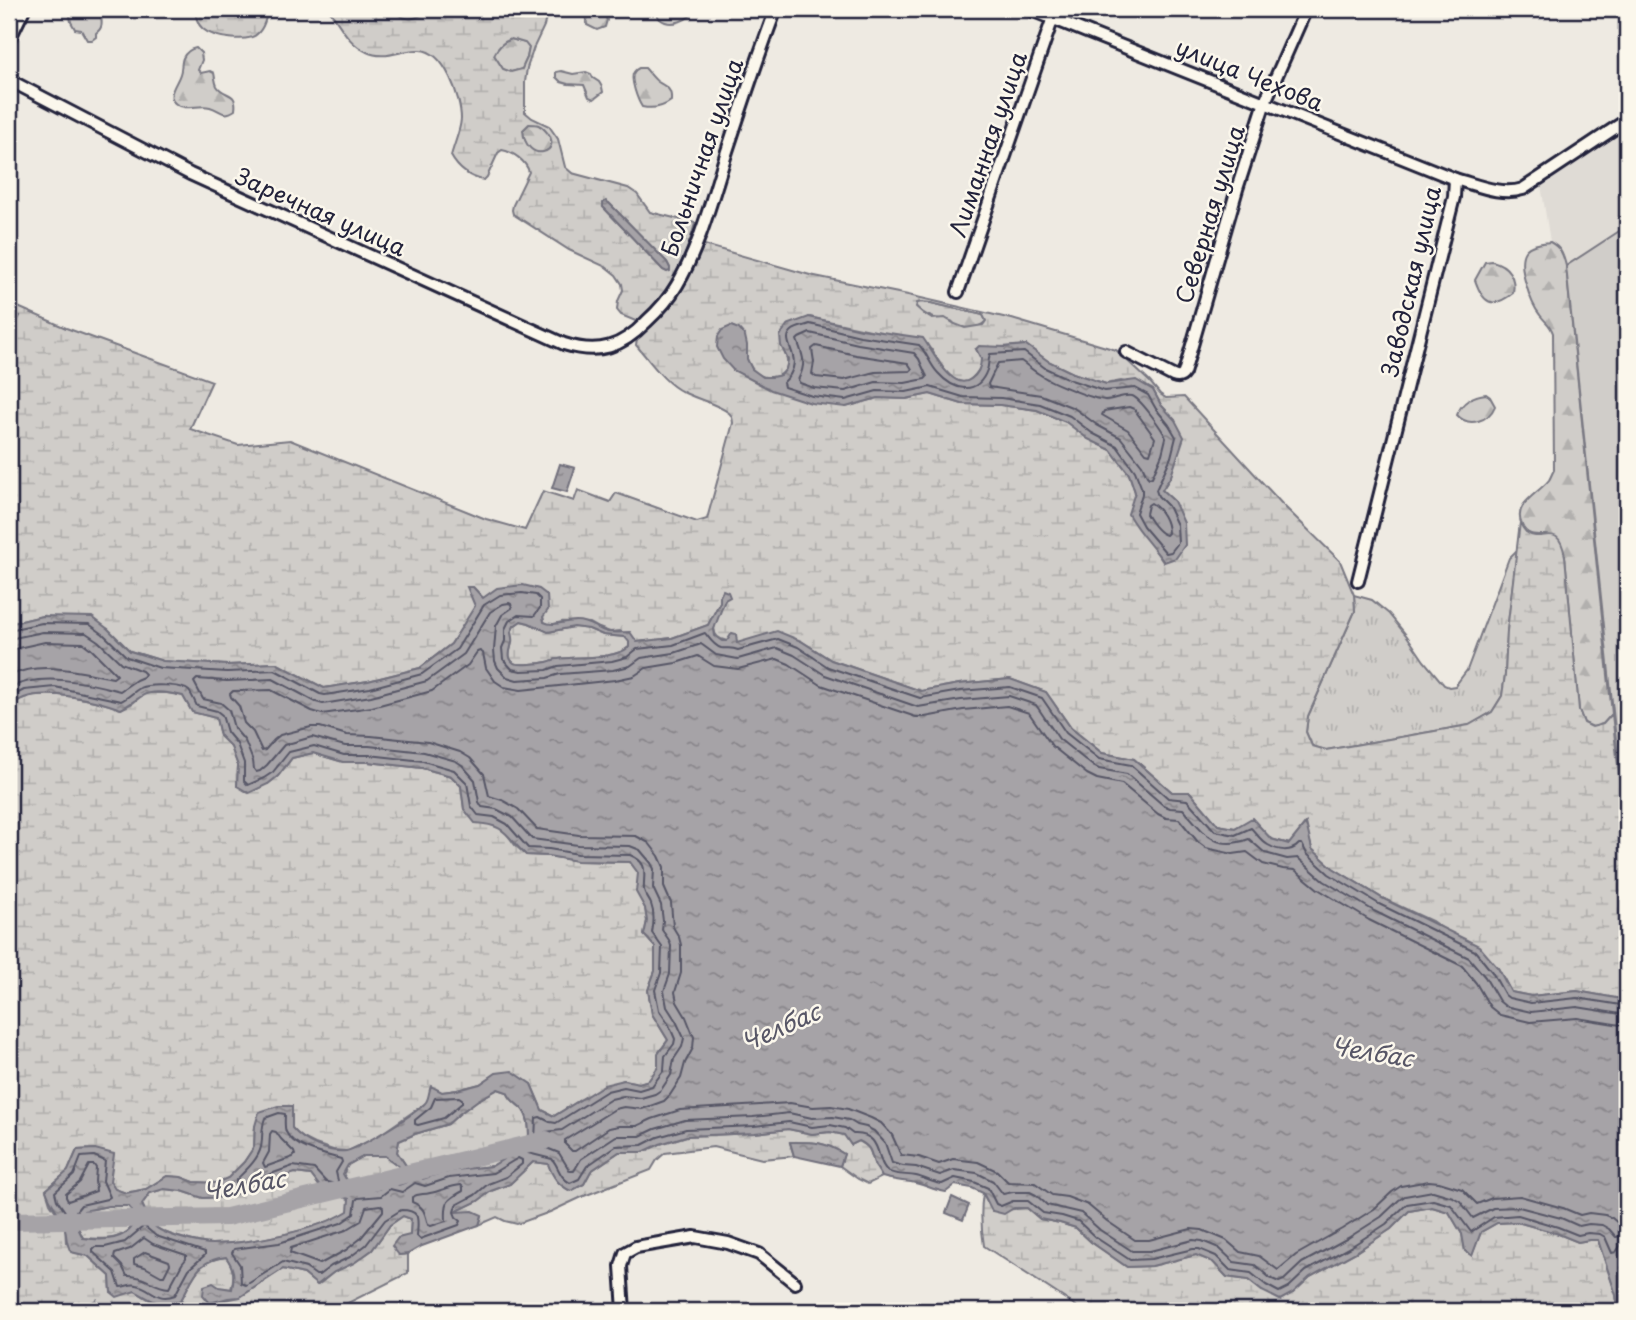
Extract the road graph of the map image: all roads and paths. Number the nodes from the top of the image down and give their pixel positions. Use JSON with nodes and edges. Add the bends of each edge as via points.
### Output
{"nodes":[{"id":1,"x":24,"y":9,"type":"edge"},
{"id":2,"x":776,"y":9,"type":"edge"},
{"id":3,"x":1029,"y":9,"type":"edge"},
{"id":4,"x":1306,"y":9,"type":"edge"},
{"id":5,"x":1054,"y":13,"type":"edge"},
{"id":6,"x":9,"y":40,"type":"edge"},
{"id":7,"x":9,"y":80,"type":"edge"},
{"id":8,"x":1265,"y":102,"type":"junction"},
{"id":9,"x":1627,"y":120,"type":"edge"},
{"id":10,"x":1455,"y":179,"type":"junction"},
{"id":11,"x":958,"y":292,"type":"dead end"},
{"id":12,"x":625,"y":341,"type":"joint"},
{"id":13,"x":1126,"y":352,"type":"dead end"},
{"id":14,"x":1358,"y":581,"type":"dead end"},
{"id":15,"x":795,"y":1283,"type":"dead end"},
{"id":16,"x":624,"y":1311,"type":"edge"}],
"edges":[{"from":1,"to":6,"type":"street"},
{"from":2,"to":12,"type":"street","name":"Больничная улица","via":[[698,239],[678,284]]},
{"from":3,"to":5,"type":"street","name":"улица Чехова"},
{"from":4,"to":8,"type":"street","name":"Северная улица"},
{"from":5,"to":8,"type":"street","name":"улица Чехова"},
{"from":5,"to":11,"type":"street","name":"Лиманная улица"},
{"from":7,"to":12,"type":"street","name":"Заречная улица","via":[[190,174],[564,344],[600,348]]},
{"from":8,"to":10,"type":"street","name":"улица Чехова"},
{"from":8,"to":13,"type":"street","name":"Северная улица","via":[[1184,373],[1178,378]]},
{"from":9,"to":10,"type":"street","name":"Заводская улица","via":[[1523,189],[1509,192]]},
{"from":10,"to":14,"type":"street","name":"Заводская улица"},
{"from":15,"to":16,"type":"street","via":[[760,1254],[695,1237],[625,1253],[621,1266]]}]}
